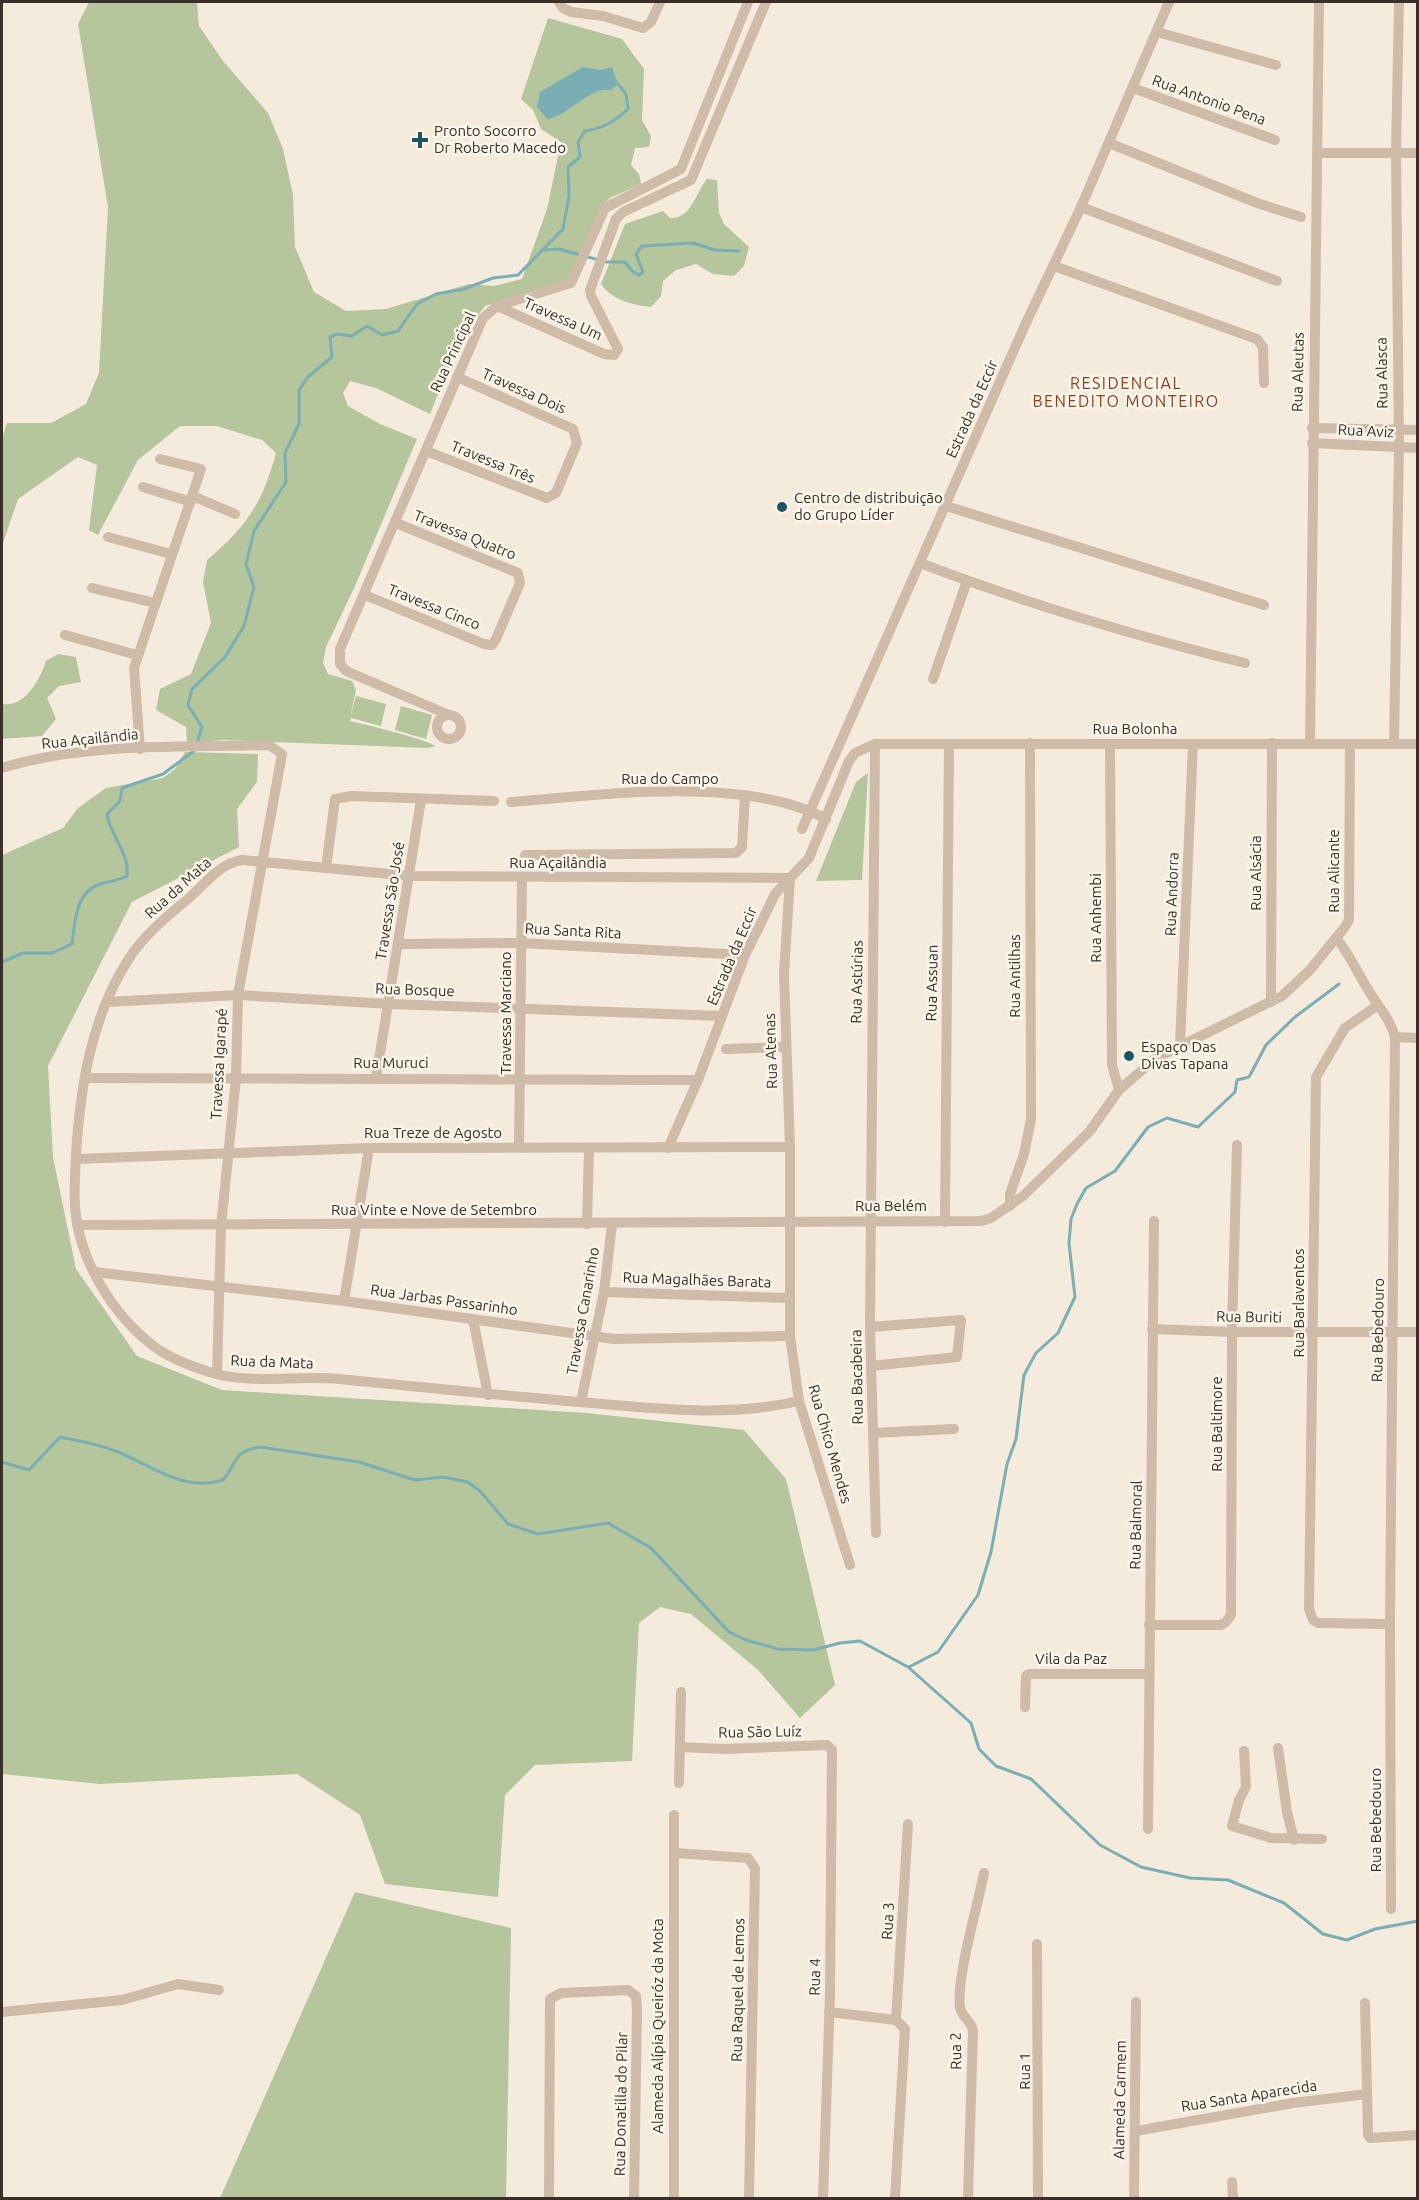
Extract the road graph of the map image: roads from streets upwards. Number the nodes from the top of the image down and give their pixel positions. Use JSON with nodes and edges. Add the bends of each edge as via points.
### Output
{"nodes":[{"id":1,"x":559,"y":2,"type":"edge"},
{"id":2,"x":660,"y":2,"type":"edge"},
{"id":3,"x":748,"y":2,"type":"edge"},
{"id":4,"x":766,"y":2,"type":"edge"},
{"id":5,"x":1169,"y":2,"type":"edge"},
{"id":6,"x":1319,"y":2,"type":"edge"},
{"id":7,"x":1400,"y":2,"type":"edge"},
{"id":8,"x":1157,"y":32,"type":"junction"},
{"id":9,"x":1276,"y":65,"type":"dead end"},
{"id":10,"x":720,"y":69,"type":"junction"},
{"id":11,"x":736,"y":75,"type":"junction"},
{"id":12,"x":1133,"y":88,"type":"junction"},
{"id":13,"x":1275,"y":140,"type":"dead end"},
{"id":14,"x":1109,"y":143,"type":"junction"},
{"id":15,"x":1396,"y":152,"type":"junction"},
{"id":16,"x":1317,"y":153,"type":"junction"},
{"id":17,"x":1418,"y":153,"type":"edge"},
{"id":18,"x":1081,"y":207,"type":"junction"},
{"id":19,"x":1301,"y":217,"type":"dead end"},
{"id":20,"x":1054,"y":266,"type":"junction"},
{"id":21,"x":1276,"y":281,"type":"dead end"},
{"id":22,"x":497,"y":306,"type":"junction"},
{"id":23,"x":457,"y":377,"type":"junction"},
{"id":24,"x":1264,"y":383,"type":"dead end"},
{"id":25,"x":1312,"y":428,"type":"junction"},
{"id":26,"x":1398,"y":429,"type":"junction"},
{"id":27,"x":1418,"y":430,"type":"edge"},
{"id":28,"x":1312,"y":443,"type":"junction"},
{"id":29,"x":1399,"y":447,"type":"junction"},
{"id":30,"x":1418,"y":448,"type":"edge"},
{"id":31,"x":426,"y":451,"type":"junction"},
{"id":32,"x":160,"y":459,"type":"dead end"},
{"id":33,"x":566,"y":468,"type":"joint"},
{"id":34,"x":143,"y":487,"type":"dead end"},
{"id":35,"x":192,"y":499,"type":"junction"},
{"id":36,"x":946,"y":506,"type":"junction"},
{"id":37,"x":235,"y":514,"type":"dead end"},
{"id":38,"x":396,"y":523,"type":"junction"},
{"id":39,"x":108,"y":537,"type":"dead end"},
{"id":40,"x":171,"y":554,"type":"junction"},
{"id":41,"x":920,"y":563,"type":"junction"},
{"id":42,"x":968,"y":581,"type":"junction"},
{"id":43,"x":92,"y":588,"type":"dead end"},
{"id":44,"x":365,"y":595,"type":"junction"},
{"id":45,"x":154,"y":603,"type":"junction"},
{"id":46,"x":1264,"y":605,"type":"dead end"},
{"id":47,"x":508,"y":612,"type":"joint"},
{"id":48,"x":65,"y":635,"type":"dead end"},
{"id":49,"x":137,"y":655,"type":"junction"},
{"id":50,"x":1245,"y":663,"type":"dead end"},
{"id":51,"x":933,"y":679,"type":"dead end"},
{"id":52,"x":449,"y":715,"type":"dead end"},
{"id":53,"x":1030,"y":742,"type":"junction"},
{"id":54,"x":1272,"y":743,"type":"junction"},
{"id":55,"x":1310,"y":743,"type":"junction"},
{"id":56,"x":875,"y":744,"type":"junction"},
{"id":57,"x":949,"y":744,"type":"junction"},
{"id":58,"x":1110,"y":744,"type":"junction"},
{"id":59,"x":1193,"y":744,"type":"junction"},
{"id":60,"x":1350,"y":744,"type":"junction"},
{"id":61,"x":1394,"y":744,"type":"junction"},
{"id":62,"x":1418,"y":744,"type":"edge"},
{"id":63,"x":140,"y":749,"type":"junction"},
{"id":64,"x":855,"y":753,"type":"joint"},
{"id":65,"x":283,"y":758,"type":"joint"},
{"id":66,"x":2,"y":768,"type":"edge"},
{"id":67,"x":745,"y":796,"type":"junction"},
{"id":68,"x":421,"y":800,"type":"junction"},
{"id":69,"x":494,"y":801,"type":"dead end"},
{"id":70,"x":511,"y":802,"type":"dead end"},
{"id":71,"x":810,"y":810,"type":"junction"},
{"id":72,"x":826,"y":819,"type":"junction"},
{"id":73,"x":802,"y":829,"type":"dead end"},
{"id":74,"x":525,"y":855,"type":"dead end"},
{"id":75,"x":264,"y":861,"type":"junction"},
{"id":76,"x":326,"y":868,"type":"junction"},
{"id":77,"x":411,"y":876,"type":"junction"},
{"id":78,"x":522,"y":878,"type":"junction"},
{"id":79,"x":790,"y":878,"type":"junction"},
{"id":80,"x":1336,"y":938,"type":"junction"},
{"id":81,"x":520,"y":943,"type":"junction"},
{"id":82,"x":399,"y":944,"type":"junction"},
{"id":83,"x":745,"y":955,"type":"junction"},
{"id":84,"x":238,"y":995,"type":"junction"},
{"id":85,"x":107,"y":1002,"type":"junction"},
{"id":86,"x":1271,"y":1002,"type":"junction"},
{"id":87,"x":390,"y":1004,"type":"junction"},
{"id":88,"x":1378,"y":1005,"type":"junction"},
{"id":89,"x":520,"y":1009,"type":"junction"},
{"id":90,"x":722,"y":1016,"type":"junction"},
{"id":91,"x":1395,"y":1037,"type":"junction"},
{"id":92,"x":1418,"y":1038,"type":"edge"},
{"id":93,"x":1180,"y":1045,"type":"junction"},
{"id":94,"x":786,"y":1047,"type":"junction"},
{"id":95,"x":726,"y":1049,"type":"dead end"},
{"id":96,"x":85,"y":1078,"type":"junction"},
{"id":97,"x":236,"y":1078,"type":"junction"},
{"id":98,"x":376,"y":1078,"type":"junction"},
{"id":99,"x":521,"y":1079,"type":"junction"},
{"id":100,"x":698,"y":1080,"type":"junction"},
{"id":101,"x":1119,"y":1090,"type":"junction"},
{"id":102,"x":1237,"y":1145,"type":"dead end"},
{"id":103,"x":519,"y":1147,"type":"junction"},
{"id":104,"x":790,"y":1147,"type":"junction"},
{"id":105,"x":369,"y":1148,"type":"junction"},
{"id":106,"x":668,"y":1148,"type":"junction"},
{"id":107,"x":589,"y":1149,"type":"junction"},
{"id":108,"x":229,"y":1151,"type":"junction"},
{"id":109,"x":76,"y":1159,"type":"junction"},
{"id":110,"x":1006,"y":1208,"type":"junction"},
{"id":111,"x":870,"y":1221,"type":"junction"},
{"id":112,"x":1154,"y":1221,"type":"dead end"},
{"id":113,"x":791,"y":1222,"type":"junction"},
{"id":114,"x":945,"y":1222,"type":"junction"},
{"id":115,"x":587,"y":1224,"type":"junction"},
{"id":116,"x":77,"y":1225,"type":"junction"},
{"id":117,"x":355,"y":1225,"type":"junction"},
{"id":118,"x":612,"y":1225,"type":"junction"},
{"id":119,"x":221,"y":1226,"type":"junction"},
{"id":120,"x":94,"y":1272,"type":"junction"},
{"id":121,"x":218,"y":1285,"type":"junction"},
{"id":122,"x":604,"y":1292,"type":"junction"},
{"id":123,"x":788,"y":1298,"type":"junction"},
{"id":124,"x":344,"y":1301,"type":"junction"},
{"id":125,"x":473,"y":1319,"type":"junction"},
{"id":126,"x":870,"y":1327,"type":"junction"},
{"id":127,"x":1152,"y":1329,"type":"junction"},
{"id":128,"x":1393,"y":1331,"type":"junction"},
{"id":129,"x":1232,"y":1332,"type":"junction"},
{"id":130,"x":1314,"y":1332,"type":"junction"},
{"id":131,"x":1418,"y":1332,"type":"edge"},
{"id":132,"x":597,"y":1336,"type":"junction"},
{"id":133,"x":790,"y":1336,"type":"junction"},
{"id":134,"x":871,"y":1366,"type":"junction"},
{"id":135,"x":217,"y":1374,"type":"junction"},
{"id":136,"x":488,"y":1395,"type":"junction"},
{"id":137,"x":799,"y":1401,"type":"junction"},
{"id":138,"x":581,"y":1402,"type":"junction"},
{"id":139,"x":954,"y":1429,"type":"dead end"},
{"id":140,"x":873,"y":1434,"type":"junction"},
{"id":141,"x":876,"y":1533,"type":"dead end"},
{"id":142,"x":850,"y":1564,"type":"dead end"},
{"id":143,"x":1390,"y":1624,"type":"junction"},
{"id":144,"x":1149,"y":1625,"type":"junction"},
{"id":145,"x":1148,"y":1674,"type":"junction"},
{"id":146,"x":681,"y":1692,"type":"dead end"},
{"id":147,"x":1025,"y":1707,"type":"dead end"},
{"id":148,"x":680,"y":1747,"type":"junction"},
{"id":149,"x":1278,"y":1748,"type":"dead end"},
{"id":150,"x":1244,"y":1751,"type":"dead end"},
{"id":151,"x":832,"y":1757,"type":"joint"},
{"id":152,"x":679,"y":1783,"type":"dead end"},
{"id":153,"x":674,"y":1815,"type":"dead end"},
{"id":154,"x":908,"y":1824,"type":"dead end"},
{"id":155,"x":1148,"y":1829,"type":"dead end"},
{"id":156,"x":1322,"y":1839,"type":"dead end"},
{"id":157,"x":1294,"y":1840,"type":"junction"},
{"id":158,"x":675,"y":1853,"type":"junction"},
{"id":159,"x":984,"y":1873,"type":"dead end"},
{"id":160,"x":1391,"y":1909,"type":"dead end"},
{"id":161,"x":1037,"y":1944,"type":"dead end"},
{"id":162,"x":219,"y":1990,"type":"dead end"},
{"id":163,"x":1136,"y":2002,"type":"dead end"},
{"id":164,"x":1365,"y":2003,"type":"dead end"},
{"id":165,"x":2,"y":2012,"type":"edge"},
{"id":166,"x":829,"y":2012,"type":"junction"},
{"id":167,"x":896,"y":2020,"type":"junction"},
{"id":168,"x":1367,"y":2094,"type":"junction"},
{"id":169,"x":1136,"y":2131,"type":"junction"},
{"id":170,"x":1418,"y":2135,"type":"edge"},
{"id":171,"x":1232,"y":2182,"type":"dead end"},
{"id":172,"x":549,"y":2199,"type":"edge"},
{"id":173,"x":634,"y":2199,"type":"edge"},
{"id":174,"x":674,"y":2199,"type":"edge"},
{"id":175,"x":749,"y":2199,"type":"edge"},
{"id":176,"x":824,"y":2199,"type":"edge"},
{"id":177,"x":895,"y":2199,"type":"edge"},
{"id":178,"x":968,"y":2199,"type":"edge"},
{"id":179,"x":1038,"y":2199,"type":"edge"},
{"id":180,"x":1134,"y":2199,"type":"edge"},
{"id":181,"x":1233,"y":2199,"type":"edge"}],
"edges":[{"from":1,"to":2,"type":"street","via":[[571,12],[603,16],[643,28],[651,22]]},
{"from":3,"to":10,"type":"street","name":"Rua Principal"},
{"from":4,"to":11,"type":"street"},
{"from":5,"to":8,"type":"street","name":"Estrada da Eccir"},
{"from":6,"to":16,"type":"street","name":"Rua Aleutas"},
{"from":7,"to":15,"type":"street","name":"Rua Alasca"},
{"from":8,"to":9,"type":"street"},
{"from":8,"to":12,"type":"street","name":"Estrada da Eccir"},
{"from":10,"to":11,"type":"street"},
{"from":10,"to":22,"type":"street","name":"Rua Principal","via":[[679,171],[605,208],[571,283]]},
{"from":11,"to":22,"type":"street","name":"Travessa Um","via":[[691,180],[616,219],[590,290],[618,348],[614,355]]},
{"from":12,"to":13,"type":"street","name":"Rua Antonio Pena"},
{"from":12,"to":14,"type":"street","name":"Estrada da Eccir"},
{"from":14,"to":18,"type":"street","name":"Estrada da Eccir"},
{"from":14,"to":19,"type":"street"},
{"from":15,"to":16,"type":"street"},
{"from":15,"to":17,"type":"street"},
{"from":15,"to":26,"type":"street","name":"Rua Alasca"},
{"from":16,"to":25,"type":"street","name":"Rua Aleutas"},
{"from":18,"to":20,"type":"street","name":"Estrada da Eccir"},
{"from":18,"to":21,"type":"street"},
{"from":20,"to":24,"type":"street","via":[[1257,339],[1263,347]]},
{"from":20,"to":36,"type":"street","name":"Estrada da Eccir"},
{"from":22,"to":23,"type":"street","name":"Rua Principal","via":[[477,328]]},
{"from":23,"to":31,"type":"street","name":"Rua Principal"},
{"from":23,"to":33,"type":"street","name":"Travessa Dois","via":[[573,429],[577,443]]},
{"from":25,"to":26,"type":"street","name":"Rua Aviz"},
{"from":25,"to":28,"type":"street","name":"Rua Aleutas"},
{"from":26,"to":27,"type":"street","name":"Rua Aviz"},
{"from":26,"to":29,"type":"street","name":"Rua Alasca"},
{"from":28,"to":29,"type":"street","name":"Rua Aviz"},
{"from":28,"to":55,"type":"street","name":"Rua Aleutas"},
{"from":29,"to":30,"type":"street","name":"Rua Aviz"},
{"from":29,"to":61,"type":"street","name":"Rua Alasca"},
{"from":31,"to":33,"type":"street","name":"Travessa Três","via":[[541,498],[556,493]]},
{"from":31,"to":38,"type":"street","name":"Rua Principal"},
{"from":32,"to":35,"type":"street","via":[[201,469]]},
{"from":34,"to":35,"type":"street"},
{"from":35,"to":37,"type":"street"},
{"from":35,"to":40,"type":"street"},
{"from":36,"to":41,"type":"street","name":"Estrada da Eccir"},
{"from":36,"to":46,"type":"street"},
{"from":38,"to":44,"type":"street","name":"Rua Principal"},
{"from":38,"to":47,"type":"street","name":"Travessa Quatro","via":[[518,573],[520,583]]},
{"from":39,"to":40,"type":"street"},
{"from":40,"to":45,"type":"street"},
{"from":41,"to":42,"type":"street"},
{"from":41,"to":71,"type":"street","name":"Estrada da Eccir"},
{"from":42,"to":50,"type":"street","via":[[1182,648]]},
{"from":42,"to":51,"type":"street"},
{"from":43,"to":45,"type":"street"},
{"from":44,"to":47,"type":"street","name":"Travessa Cinco","via":[[492,645]]},
{"from":44,"to":52,"type":"street","name":"Rua Principal","via":[[340,649],[340,664]]},
{"from":45,"to":49,"type":"street"},
{"from":48,"to":49,"type":"street"},
{"from":49,"to":63,"type":"street","via":[[134,668]]},
{"from":53,"to":57,"type":"street","name":"Rua Bolonha"},
{"from":53,"to":58,"type":"street","name":"Rua Bolonha"},
{"from":53,"to":110,"type":"street","name":"Rua Antilhas","via":[[1031,1119]]},
{"from":54,"to":55,"type":"street","name":"Rua Bolonha"},
{"from":54,"to":59,"type":"street","name":"Rua Bolonha"},
{"from":54,"to":86,"type":"street","name":"Rua Alsácia"},
{"from":55,"to":60,"type":"street","name":"Rua Bolonha"},
{"from":56,"to":57,"type":"street","name":"Rua Bolonha"},
{"from":56,"to":64,"type":"street","name":"Rua Bolonha"},
{"from":56,"to":111,"type":"street","name":"Rua Astúrias"},
{"from":57,"to":114,"type":"street","name":"Rua Assuan"},
{"from":58,"to":59,"type":"street","name":"Rua Bolonha"},
{"from":58,"to":101,"type":"street","name":"Rua Anhembi","via":[[1112,1065]]},
{"from":59,"to":93,"type":"street","name":"Rua Andorra"},
{"from":60,"to":61,"type":"street","name":"Rua Bolonha"},
{"from":60,"to":80,"type":"street","name":"Rua Alicante","via":[[1349,920]]},
{"from":61,"to":62,"type":"street","name":"Rua Bolonha"},
{"from":63,"to":65,"type":"street","name":"Rua Açailândia","via":[[269,745],[280,750]]},
{"from":63,"to":66,"type":"street","name":"Rua Açailândia","via":[[76,753]]},
{"from":64,"to":72,"type":"street","name":"Estrada da Eccir"},
{"from":65,"to":75,"type":"street","name":"Travessa Igarapé"},
{"from":67,"to":70,"type":"street","name":"Rua do Campo","via":[[646,794]]},
{"from":67,"to":71,"type":"street","name":"Rua do Campo"},
{"from":67,"to":74,"type":"street","via":[[742,847],[736,853]]},
{"from":68,"to":69,"type":"street"},
{"from":68,"to":76,"type":"street","via":[[351,796],[335,799]]},
{"from":68,"to":77,"type":"street","name":"Travessa São José"},
{"from":71,"to":72,"type":"street","name":"Rua do Campo"},
{"from":71,"to":73,"type":"street","name":"Estrada da Eccir"},
{"from":72,"to":79,"type":"street","name":"Estrada da Eccir","via":[[809,858]]},
{"from":75,"to":76,"type":"street","name":"Rua da Mata"},
{"from":75,"to":84,"type":"street","name":"Travessa Igarapé"},
{"from":75,"to":85,"type":"street","name":"Rua da Mata","via":[[242,860],[226,865],[165,917],[129,959]]},
{"from":76,"to":77,"type":"street","name":"Rua Açailândia"},
{"from":77,"to":78,"type":"street","name":"Rua Açailândia"},
{"from":77,"to":82,"type":"street","name":"Travessa São José"},
{"from":78,"to":79,"type":"street","name":"Rua Açailândia"},
{"from":78,"to":81,"type":"street","name":"Travessa Marciano"},
{"from":79,"to":83,"type":"street","name":"Estrada da Eccir","via":[[775,894]]},
{"from":79,"to":94,"type":"street","name":"Rua Atenas","via":[[783,974]]},
{"from":80,"to":86,"type":"street","name":"Rua Alicante","via":[[1301,980]]},
{"from":80,"to":88,"type":"street"},
{"from":81,"to":82,"type":"street","name":"Rua Santa Rita"},
{"from":81,"to":83,"type":"street","name":"Rua Santa Rita"},
{"from":81,"to":89,"type":"street","name":"Travessa Marciano"},
{"from":82,"to":87,"type":"street","name":"Travessa São José"},
{"from":83,"to":90,"type":"street","name":"Estrada da Eccir"},
{"from":84,"to":85,"type":"street","name":"Rua Bosque"},
{"from":84,"to":87,"type":"street","name":"Rua Bosque"},
{"from":84,"to":97,"type":"street","name":"Travessa Igarapé"},
{"from":85,"to":96,"type":"street","name":"Rua da Mata","via":[[94,1035]]},
{"from":86,"to":93,"type":"street"},
{"from":87,"to":89,"type":"street","name":"Rua Bosque"},
{"from":87,"to":98,"type":"street","name":"Travessa São José"},
{"from":88,"to":91,"type":"street"},
{"from":88,"to":130,"type":"street","name":"Rua Barlaventos","via":[[1345,1028],[1316,1077]]},
{"from":89,"to":90,"type":"street","name":"Rua Bosque"},
{"from":89,"to":99,"type":"street","name":"Travessa Marciano"},
{"from":90,"to":100,"type":"street","name":"Estrada da Eccir"},
{"from":91,"to":92,"type":"street"},
{"from":91,"to":128,"type":"street","name":"Rua Bebedouro"},
{"from":93,"to":101,"type":"street","via":[[1156,1058]]},
{"from":94,"to":95,"type":"street"},
{"from":94,"to":104,"type":"street","name":"Rua Atenas"},
{"from":96,"to":97,"type":"street","name":"Rua Muruci"},
{"from":96,"to":109,"type":"street","name":"Rua da Mata"},
{"from":97,"to":98,"type":"street","name":"Rua Muruci"},
{"from":97,"to":108,"type":"street","name":"Travessa Igarapé"},
{"from":98,"to":99,"type":"street","name":"Rua Muruci"},
{"from":99,"to":100,"type":"street","name":"Rua Muruci"},
{"from":99,"to":103,"type":"street","name":"Travessa Marciano"},
{"from":100,"to":106,"type":"street","name":"Estrada da Eccir"},
{"from":101,"to":110,"type":"street","via":[[1090,1131]]},
{"from":102,"to":129,"type":"street","name":"Rua Baltimore"},
{"from":103,"to":105,"type":"street","name":"Rua Treze de Agosto"},
{"from":103,"to":107,"type":"street","name":"Rua Treze de Agosto"},
{"from":104,"to":106,"type":"street","name":"Rua Treze de Agosto"},
{"from":104,"to":113,"type":"street","name":"Rua Atenas"},
{"from":105,"to":108,"type":"street","name":"Rua Treze de Agosto"},
{"from":105,"to":117,"type":"street"},
{"from":106,"to":107,"type":"street","name":"Rua Treze de Agosto"},
{"from":107,"to":115,"type":"street","name":"Travessa Canarinho"},
{"from":108,"to":109,"type":"street","name":"Rua Treze de Agosto"},
{"from":108,"to":119,"type":"street","name":"Travessa Igarapé"},
{"from":109,"to":116,"type":"street","name":"Rua da Mata"},
{"from":110,"to":114,"type":"street","name":"Rua Belém","via":[[981,1221]]},
{"from":111,"to":113,"type":"street","name":"Rua Belém"},
{"from":111,"to":114,"type":"street","name":"Rua Belém"},
{"from":111,"to":126,"type":"street","name":"Rua Bacabeira"},
{"from":112,"to":127,"type":"street","name":"Rua Balmoral"},
{"from":113,"to":118,"type":"street","name":"Rua Vinte e Nove de Setembro"},
{"from":113,"to":123,"type":"street","name":"Rua Chico Mendes"},
{"from":115,"to":117,"type":"street","name":"Rua Vinte e Nove de Setembro"},
{"from":115,"to":118,"type":"street","name":"Rua Vinte e Nove de Setembro"},
{"from":116,"to":119,"type":"street","name":"Rua Vinte e Nove de Setembro"},
{"from":116,"to":120,"type":"street","name":"Rua da Mata"},
{"from":117,"to":119,"type":"street","name":"Rua Vinte e Nove de Setembro"},
{"from":117,"to":124,"type":"street"},
{"from":118,"to":122,"type":"street","name":"Travessa Canarinho"},
{"from":119,"to":121,"type":"street","name":"Travessa Igarapé"},
{"from":120,"to":121,"type":"street","name":"Rua Jarbas Passarinho"},
{"from":120,"to":135,"type":"street","name":"Rua da Mata","via":[[114,1305],[158,1349],[176,1360]]},
{"from":121,"to":124,"type":"street","name":"Rua Jarbas Passarinho"},
{"from":121,"to":135,"type":"street","name":"Travessa Igarapé"},
{"from":122,"to":123,"type":"street","name":"Rua Magalhães Barata"},
{"from":122,"to":132,"type":"street","name":"Travessa Canarinho"},
{"from":123,"to":133,"type":"street","name":"Rua Chico Mendes"},
{"from":124,"to":125,"type":"street","name":"Rua Jarbas Passarinho"},
{"from":125,"to":132,"type":"street","name":"Rua Jarbas Passarinho"},
{"from":125,"to":136,"type":"street"},
{"from":126,"to":134,"type":"street","name":"Rua Bacabeira"},
{"from":126,"to":134,"type":"street","via":[[961,1320],[958,1356]]},
{"from":127,"to":129,"type":"street","name":"Rua Buriti"},
{"from":127,"to":144,"type":"street","name":"Rua Balmoral"},
{"from":128,"to":130,"type":"street","name":"Rua Buriti"},
{"from":128,"to":131,"type":"street","name":"Rua Buriti"},
{"from":128,"to":143,"type":"street","name":"Rua Bebedouro"},
{"from":129,"to":130,"type":"street","name":"Rua Buriti"},
{"from":129,"to":144,"type":"street","name":"Rua Baltimore","via":[[1231,1615],[1220,1625]]},
{"from":130,"to":143,"type":"street","name":"Rua Barlaventos","via":[[1309,1609],[1318,1623]]},
{"from":132,"to":133,"type":"street","name":"Rua Jarbas Passarinho","via":[[638,1340]]},
{"from":132,"to":138,"type":"street","name":"Travessa Canarinho"},
{"from":133,"to":137,"type":"street","name":"Rua Chico Mendes"},
{"from":134,"to":140,"type":"street","name":"Rua Bacabeira"},
{"from":135,"to":136,"type":"street","name":"Rua da Mata","via":[[338,1379]]},
{"from":136,"to":138,"type":"street","name":"Rua da Mata"},
{"from":137,"to":138,"type":"street","name":"Rua da Mata","via":[[696,1412]]},
{"from":137,"to":142,"type":"street","name":"Rua Chico Mendes"},
{"from":139,"to":140,"type":"street"},
{"from":140,"to":141,"type":"street","name":"Rua Bacabeira"},
{"from":143,"to":160,"type":"street","name":"Rua Bebedouro"},
{"from":144,"to":145,"type":"street","name":"Rua Balmoral"},
{"from":145,"to":147,"type":"street","name":"Vila da Paz","via":[[1029,1674],[1023,1690]]},
{"from":145,"to":155,"type":"street","name":"Rua Balmoral"},
{"from":146,"to":148,"type":"street"},
{"from":148,"to":151,"type":"street","name":"Rua São Luíz","via":[[827,1745]]},
{"from":148,"to":152,"type":"street"},
{"from":149,"to":157,"type":"street"},
{"from":150,"to":157,"type":"street","via":[[1246,1787],[1233,1820],[1235,1827],[1270,1838]]},
{"from":151,"to":166,"type":"street","name":"Rua 4"},
{"from":153,"to":158,"type":"street","name":"Alameda Alípia Queiróz da Mota"},
{"from":154,"to":167,"type":"street","name":"Rua 3"},
{"from":156,"to":157,"type":"street"},
{"from":158,"to":174,"type":"street","name":"Alameda Alípia Queiróz da Mota"},
{"from":158,"to":175,"type":"street","name":"Rua Raquel de Lemos","via":[[748,1858],[755,1868]]},
{"from":159,"to":178,"type":"street","name":"Rua 2","via":[[960,1991],[961,2012],[973,2031]]},
{"from":161,"to":179,"type":"street","name":"Rua 1"},
{"from":162,"to":165,"type":"street","via":[[178,1984],[122,2000]]},
{"from":163,"to":169,"type":"street","name":"Alameda Carmem"},
{"from":164,"to":168,"type":"street"},
{"from":166,"to":167,"type":"street"},
{"from":166,"to":176,"type":"street","name":"Rua 4"},
{"from":167,"to":177,"type":"street","via":[[905,2029],[906,2038]]},
{"from":168,"to":169,"type":"street","name":"Rua Santa Aparecida"},
{"from":168,"to":170,"type":"street","via":[[1370,2138]]},
{"from":169,"to":180,"type":"street","name":"Alameda Carmem"},
{"from":171,"to":181,"type":"street"},
{"from":172,"to":173,"type":"street","name":"Rua Donatilla do Pilar","via":[[550,1999],[561,1993],[631,1991],[636,1996],[637,2009]]}]}
